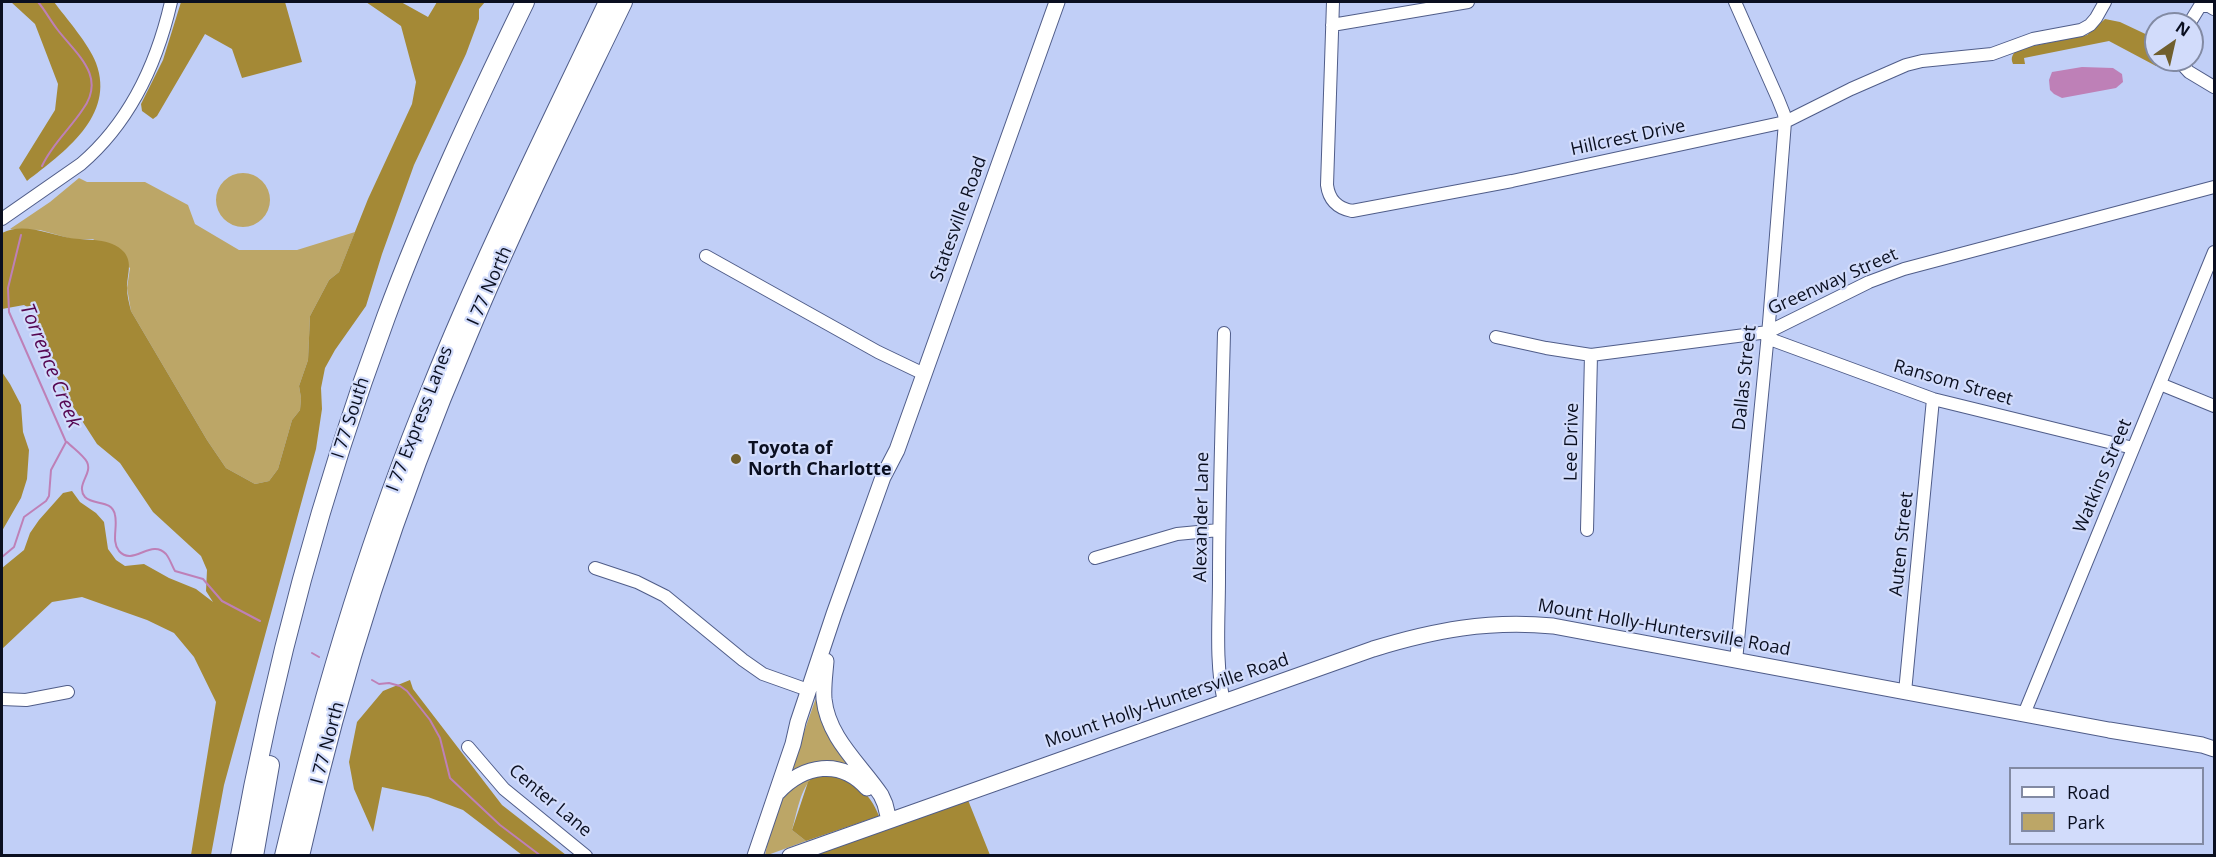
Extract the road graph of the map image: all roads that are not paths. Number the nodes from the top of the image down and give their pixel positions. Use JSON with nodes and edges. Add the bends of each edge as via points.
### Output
{"nodes":[{"id":1,"x":171,"y":2,"type":"edge"},
{"id":2,"x":525,"y":2,"type":"edge"},
{"id":3,"x":538,"y":2,"type":"edge"},
{"id":4,"x":608,"y":2,"type":"edge"},
{"id":5,"x":623,"y":2,"type":"edge"},
{"id":6,"x":1057,"y":2,"type":"edge"},
{"id":7,"x":1333,"y":2,"type":"edge"},
{"id":8,"x":1468,"y":2,"type":"edge"},
{"id":9,"x":1735,"y":2,"type":"edge"},
{"id":10,"x":2105,"y":2,"type":"edge"},
{"id":11,"x":2214,"y":9,"type":"edge"},
{"id":12,"x":2196,"y":12,"type":"edge"},
{"id":13,"x":1332,"y":25,"type":"junction"},
{"id":14,"x":2189,"y":72,"type":"edge"},
{"id":15,"x":2214,"y":87,"type":"edge"},
{"id":16,"x":1785,"y":122,"type":"junction"},
{"id":17,"x":2214,"y":187,"type":"edge"},
{"id":18,"x":2,"y":219,"type":"edge"},
{"id":19,"x":2214,"y":252,"type":"edge"},
{"id":20,"x":706,"y":256,"type":"dead end"},
{"id":21,"x":2211,"y":271,"type":"edge"},
{"id":22,"x":1224,"y":333,"type":"dead end"},
{"id":23,"x":1767,"y":335,"type":"junction"},
{"id":24,"x":1496,"y":337,"type":"dead end"},
{"id":25,"x":1591,"y":355,"type":"junction"},
{"id":26,"x":924,"y":374,"type":"junction"},
{"id":27,"x":2160,"y":384,"type":"junction"},
{"id":28,"x":1933,"y":399,"type":"junction"},
{"id":29,"x":2214,"y":406,"type":"edge"},
{"id":30,"x":2133,"y":448,"type":"junction"},
{"id":31,"x":897,"y":450,"type":"junction"},
{"id":32,"x":1219,"y":530,"type":"junction"},
{"id":33,"x":1587,"y":530,"type":"dead end"},
{"id":34,"x":1095,"y":558,"type":"dead end"},
{"id":35,"x":595,"y":568,"type":"dead end"},
{"id":36,"x":826,"y":661,"type":"junction"},
{"id":37,"x":1736,"y":661,"type":"junction"},
{"id":38,"x":808,"y":690,"type":"junction"},
{"id":39,"x":68,"y":692,"type":"dead end"},
{"id":40,"x":1905,"y":692,"type":"junction"},
{"id":41,"x":2,"y":699,"type":"edge"},
{"id":42,"x":1224,"y":702,"type":"junction"},
{"id":43,"x":2024,"y":714,"type":"junction"},
{"id":44,"x":793,"y":744,"type":"junction"},
{"id":45,"x":2210,"y":745,"type":"edge"},
{"id":46,"x":468,"y":747,"type":"dead end"},
{"id":47,"x":776,"y":794,"type":"junction"},
{"id":48,"x":889,"y":820,"type":"junction"},
{"id":49,"x":757,"y":851,"type":"edge"},
{"id":50,"x":240,"y":855,"type":"edge"},
{"id":51,"x":254,"y":855,"type":"edge"},
{"id":52,"x":284,"y":855,"type":"edge"},
{"id":53,"x":300,"y":855,"type":"edge"},
{"id":54,"x":586,"y":855,"type":"edge"},
{"id":55,"x":790,"y":855,"type":"edge"}],
"edges":[{"from":1,"to":18,"type":"street","via":[[152,64],[114,129],[81,164]]},
{"from":2,"to":50,"type":"highway","name":"I 77 South","via":[[426,217],[344,436],[291,620]]},
{"from":3,"to":51,"type":"highway","via":[[444,201],[355,440],[286,684]]},
{"from":4,"to":52,"type":"highway","name":"I 77 Express Lanes","via":[[481,271],[407,450],[345,630]]},
{"from":5,"to":53,"type":"highway","name":"I 77 North","via":[[494,276],[420,454],[355,644]]},
{"from":6,"to":26,"type":"main road","name":"Statesville Road"},
{"from":7,"to":13,"type":"street","name":"Hillcrest Drive"},
{"from":8,"to":13,"type":"street"},
{"from":9,"to":16,"type":"street","name":"Dallas Street"},
{"from":10,"to":16,"type":"street","name":"Hillcrest Drive","via":[[2096,18],[2081,30],[2033,39],[1992,54],[1906,65]]},
{"from":11,"to":12,"type":"street","via":[[2200,6]]},
{"from":13,"to":16,"type":"street","name":"Hillcrest Drive","via":[[1327,185],[1331,199],[1344,210],[1472,190]]},
{"from":14,"to":15,"type":"street"},
{"from":16,"to":23,"type":"street","name":"Dallas Street"},
{"from":17,"to":23,"type":"street","name":"Greenway Street","via":[[1904,268]]},
{"from":19,"to":21,"type":"street","name":"Watkins Street"},
{"from":20,"to":26,"type":"street"},
{"from":21,"to":27,"type":"street","name":"Watkins Street"},
{"from":22,"to":32,"type":"street","name":"Alexander Lane"},
{"from":23,"to":25,"type":"street","name":"Greenway Street"},
{"from":23,"to":28,"type":"street","name":"Ransom Street"},
{"from":23,"to":37,"type":"street","name":"Dallas Street"},
{"from":24,"to":25,"type":"street","name":"Greenway Street"},
{"from":25,"to":33,"type":"street","name":"Lee Drive"},
{"from":26,"to":31,"type":"main road","name":"Statesville Road"},
{"from":27,"to":29,"type":"street"},
{"from":27,"to":30,"type":"street","name":"Watkins Street"},
{"from":28,"to":30,"type":"street","name":"Ransom Street"},
{"from":28,"to":40,"type":"street","name":"Auten Street"},
{"from":30,"to":43,"type":"street","name":"Watkins Street"},
{"from":31,"to":36,"type":"main road","name":"Statesville Road","via":[[891,480]]},
{"from":31,"to":38,"type":"main road","name":"Statesville Road","via":[[883,477]]},
{"from":32,"to":34,"type":"street","via":[[1177,534]]},
{"from":32,"to":42,"type":"street","name":"Alexander Lane","via":[[1219,675]]},
{"from":35,"to":38,"type":"street","via":[[665,596],[763,674]]},
{"from":36,"to":44,"type":"main road","name":"Statesville Road"},
{"from":36,"to":48,"type":"main road","via":[[825,701],[830,721],[844,748],[880,795]]},
{"from":37,"to":40,"type":"main road","name":"Mount Holly-Huntersville Road"},
{"from":37,"to":42,"type":"main road","name":"Mount Holly-Huntersville Road","via":[[1553,626],[1484,625],[1405,640]]},
{"from":38,"to":44,"type":"main road","name":"Statesville Road"},
{"from":39,"to":41,"type":"street","via":[[26,700]]},
{"from":40,"to":43,"type":"main road","name":"Mount Holly-Huntersville Road"},
{"from":42,"to":48,"type":"main road","name":"Mount Holly-Huntersville Road"},
{"from":43,"to":45,"type":"main road","name":"Mount Holly-Huntersville Road"},
{"from":44,"to":47,"type":"main road","name":"Statesville Road"},
{"from":46,"to":54,"type":"street","name":"Center Lane","via":[[504,789]]},
{"from":47,"to":48,"type":"main road","via":[[804,772],[826,768],[841,771],[864,786]]},
{"from":47,"to":49,"type":"main road","name":"Statesville Road"},
{"from":48,"to":55,"type":"main road","name":"Mount Holly-Huntersville Road"}]}
